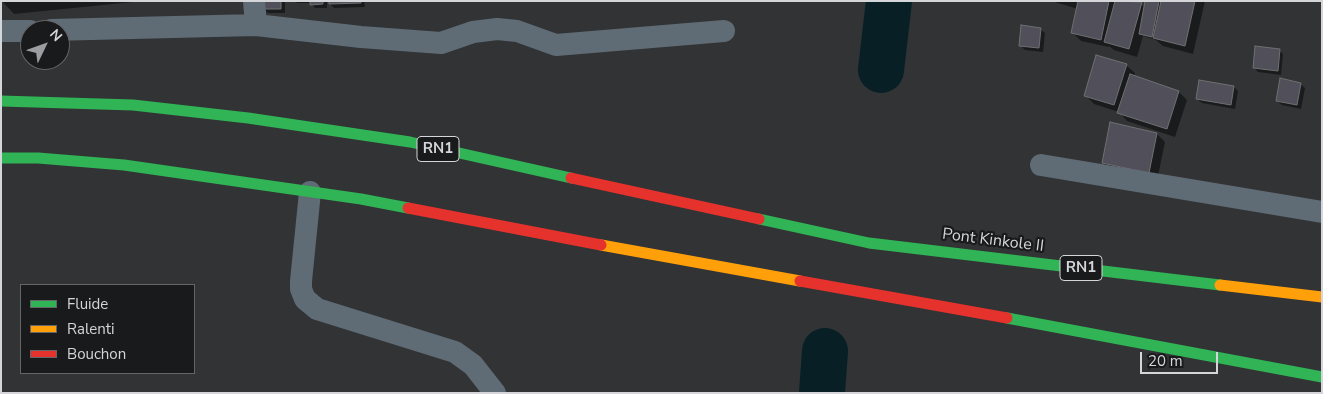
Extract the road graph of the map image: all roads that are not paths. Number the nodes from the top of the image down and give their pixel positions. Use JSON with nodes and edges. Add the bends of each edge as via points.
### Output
{"nodes":[{"id":1,"x":254,"y":1,"type":"edge"},
{"id":2,"x":256,"y":25,"type":"junction"},
{"id":3,"x":20,"y":30,"type":"edge"},
{"id":4,"x":70,"y":30,"type":"edge"},
{"id":5,"x":1,"y":31,"type":"edge"},
{"id":6,"x":724,"y":31,"type":"dead end"},
{"id":7,"x":1,"y":101,"type":"edge"},
{"id":8,"x":1,"y":158,"type":"edge"},
{"id":9,"x":1041,"y":165,"type":"dead end"},
{"id":10,"x":310,"y":192,"type":"junction"},
{"id":11,"x":1322,"y":212,"type":"edge"},
{"id":12,"x":1322,"y":297,"type":"edge"},
{"id":13,"x":1322,"y":377,"type":"edge"},
{"id":14,"x":495,"y":393,"type":"edge"}],
"edges":[{"from":1,"to":2,"type":"street"},
{"from":2,"to":4,"type":"street"},
{"from":2,"to":6,"type":"street","via":[[441,43],[497,28],[518,31],[556,45]]},
{"from":3,"to":5,"type":"street"},
{"from":7,"to":12,"type":"highway","name":"Pont Kinkole II","number":"RN1","via":[[133,105],[410,142],[869,243]]},
{"from":8,"to":10,"type":"highway","via":[[124,165]]},
{"from":9,"to":11,"type":"street"},
{"from":10,"to":13,"type":"highway"},
{"from":10,"to":14,"type":"street","via":[[301,281],[305,298],[317,309],[455,352],[472,365]]}]}
